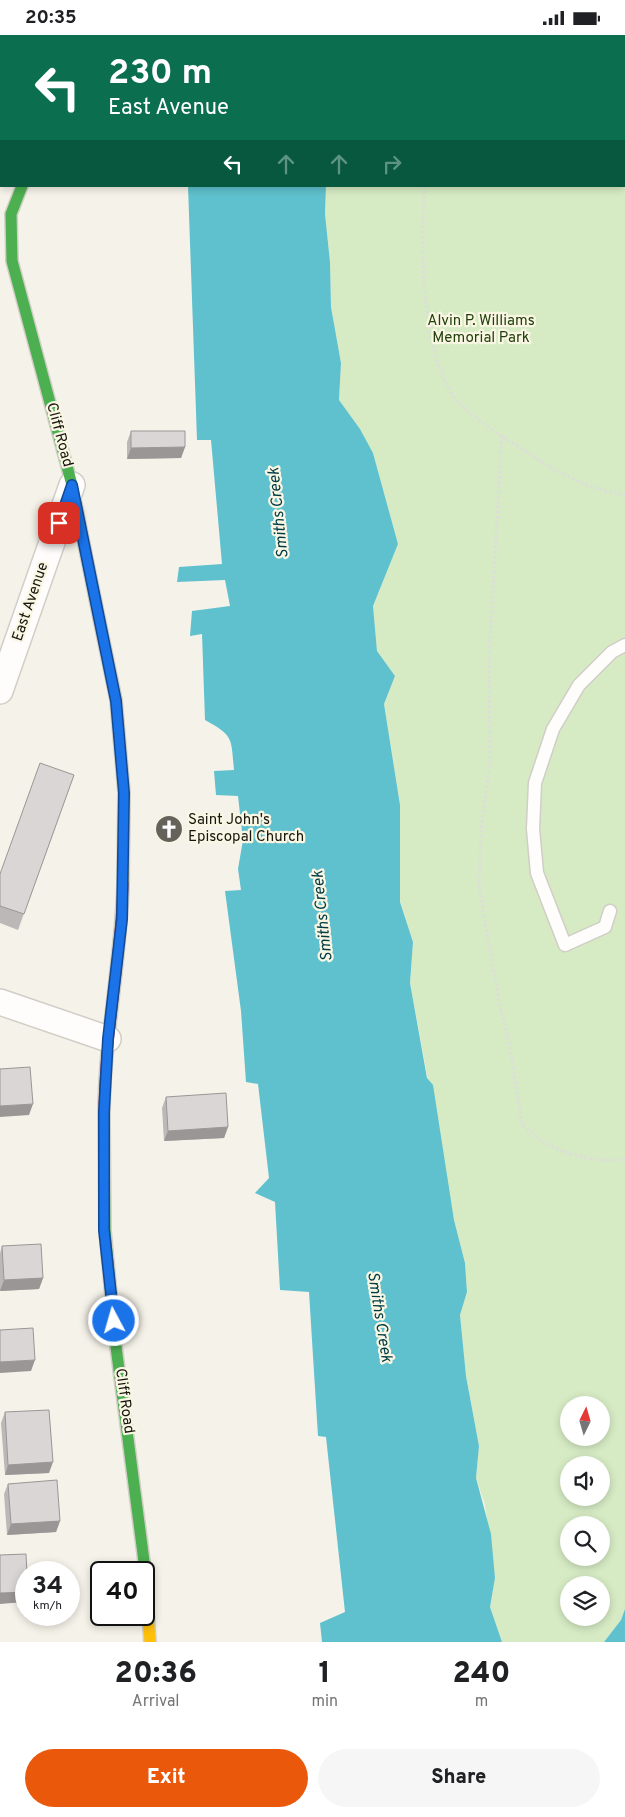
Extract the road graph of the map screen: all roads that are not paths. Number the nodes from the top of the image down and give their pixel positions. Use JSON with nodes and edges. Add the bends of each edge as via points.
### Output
{"nodes":[{"id":1,"x":22,"y":187,"type":"edge"},
{"id":2,"x":72,"y":485,"type":"junction"},
{"id":3,"x":625,"y":645,"type":"edge"},
{"id":4,"x":0,"y":691,"type":"edge"},
{"id":5,"x":610,"y":911,"type":"dead end"},
{"id":6,"x":0,"y":1002,"type":"edge"},
{"id":7,"x":108,"y":1039,"type":"junction"},
{"id":8,"x":150,"y":1642,"type":"edge"}],
"edges":[{"from":1,"to":2,"type":"street","name":"Cliff Road","via":[[11,214],[12,261]]},
{"from":2,"to":4,"type":"street","name":"East Avenue"},
{"from":2,"to":7,"type":"street","name":"Cliff Road","via":[[116,701],[124,793],[122,919]]},
{"from":3,"to":5,"type":"lane","via":[[612,652],[579,685],[553,729],[535,783],[532,829],[537,873],[565,945],[605,927]]},
{"from":6,"to":7,"type":"street"},
{"from":7,"to":8,"type":"street","name":"Cliff Road","via":[[104,1230],[146,1574]]}]}
